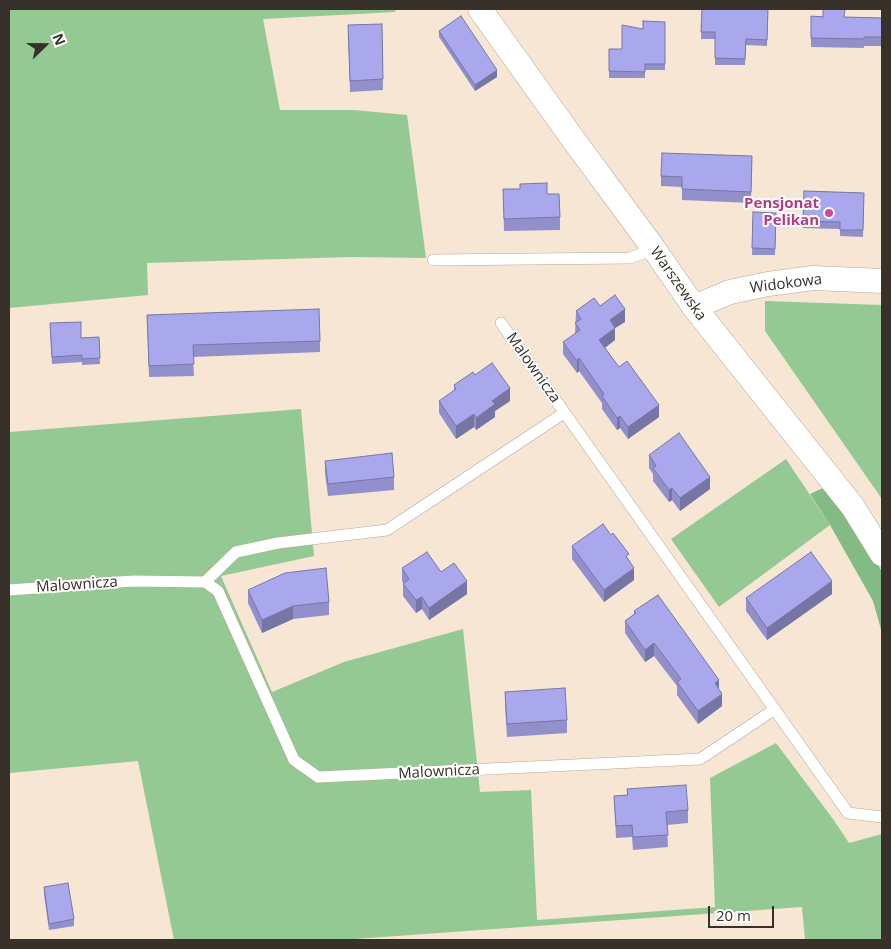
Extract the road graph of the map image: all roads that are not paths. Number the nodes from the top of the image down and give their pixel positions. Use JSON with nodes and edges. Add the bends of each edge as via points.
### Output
{"nodes":[{"id":1,"x":480,"y":9,"type":"edge"},
{"id":2,"x":654,"y":249,"type":"junction"},
{"id":3,"x":433,"y":260,"type":"dead end"},
{"id":4,"x":882,"y":281,"type":"edge"},
{"id":5,"x":694,"y":307,"type":"junction"},
{"id":6,"x":501,"y":323,"type":"dead end"},
{"id":7,"x":564,"y":413,"type":"junction"},
{"id":8,"x":882,"y":554,"type":"edge"},
{"id":9,"x":205,"y":582,"type":"junction"},
{"id":10,"x":9,"y":590,"type":"edge"},
{"id":11,"x":775,"y":709,"type":"junction"},
{"id":12,"x":882,"y":817,"type":"edge"}],
"edges":[{"from":1,"to":2,"type":"street","name":"Warszewska"},
{"from":2,"to":3,"type":"lane","via":[[630,258]]},
{"from":2,"to":5,"type":"street","name":"Warszewska"},
{"from":4,"to":5,"type":"street","name":"Widokowa","via":[[812,278],[768,284],[730,292]]},
{"from":5,"to":8,"type":"street","name":"Warszewska","via":[[853,507]]},
{"from":6,"to":7,"type":"lane","name":"Malownicza"},
{"from":7,"to":9,"type":"lane","name":"Malownicza","via":[[386,530],[278,543],[236,552]]},
{"from":7,"to":11,"type":"lane","name":"Malownicza"},
{"from":9,"to":10,"type":"lane","name":"Malownicza","via":[[133,581]]},
{"from":9,"to":11,"type":"lane","name":"Malownicza","via":[[218,590],[294,760],[318,777],[700,760]]},
{"from":11,"to":12,"type":"lane","name":"Malownicza","via":[[848,813]]}]}
